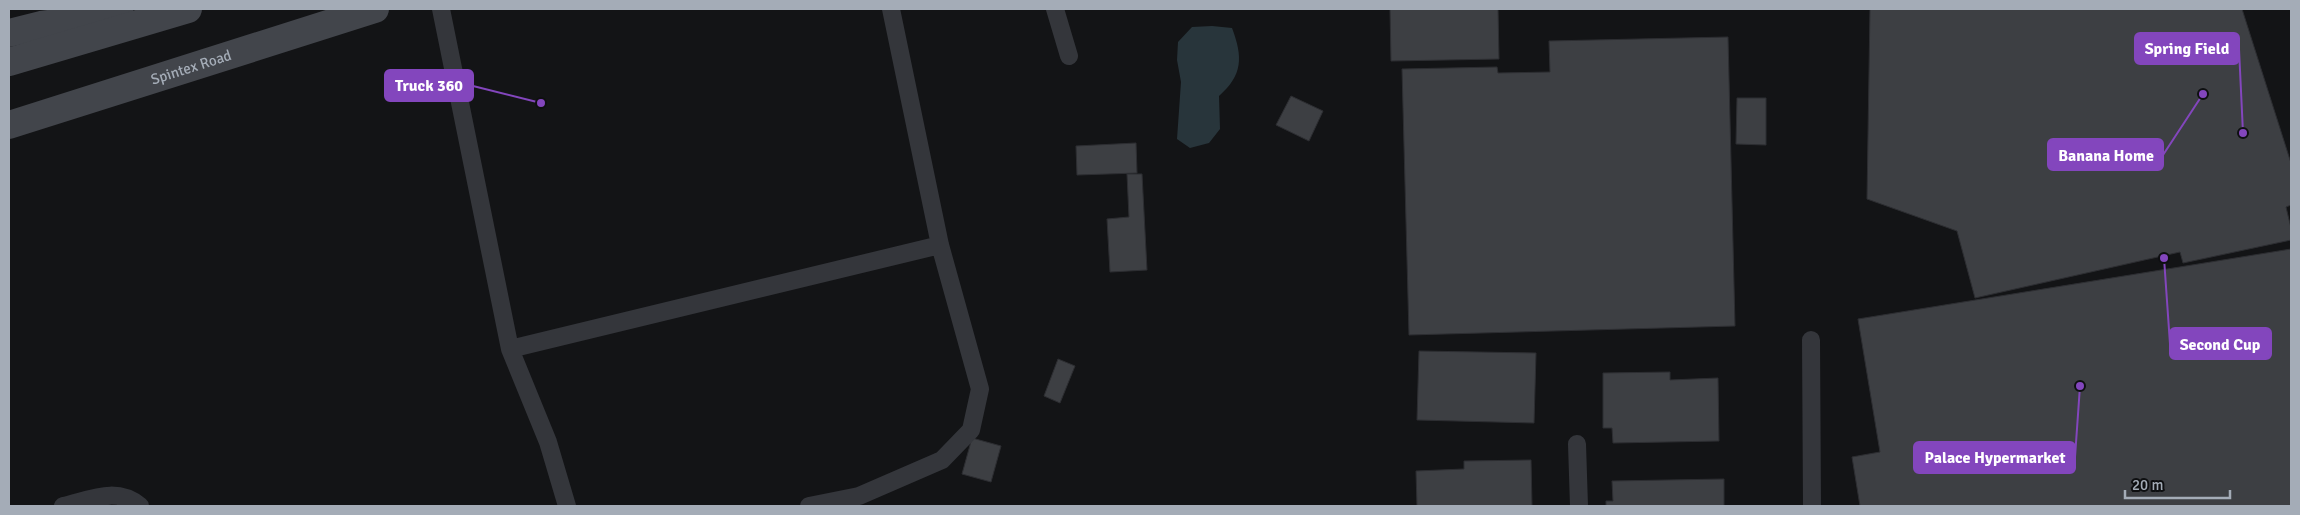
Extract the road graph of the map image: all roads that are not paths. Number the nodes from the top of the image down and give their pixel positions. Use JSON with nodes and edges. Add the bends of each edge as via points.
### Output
{"nodes":[{"id":1,"x":173,"y":9,"type":"edge"},
{"id":2,"x":188,"y":9,"type":"edge"},
{"id":3,"x":375,"y":9,"type":"edge"},
{"id":4,"x":441,"y":9,"type":"edge"},
{"id":5,"x":891,"y":9,"type":"edge"},
{"id":6,"x":1055,"y":9,"type":"edge"},
{"id":7,"x":9,"y":33,"type":"edge"},
{"id":8,"x":1069,"y":56,"type":"dead end"},
{"id":9,"x":9,"y":62,"type":"edge"},
{"id":10,"x":9,"y":125,"type":"edge"},
{"id":11,"x":940,"y":245,"type":"junction"},
{"id":12,"x":1811,"y":340,"type":"dead end"},
{"id":13,"x":510,"y":349,"type":"junction"},
{"id":14,"x":1578,"y":444,"type":"dead end"},
{"id":15,"x":62,"y":506,"type":"edge"},
{"id":16,"x":140,"y":506,"type":"edge"},
{"id":17,"x":567,"y":506,"type":"edge"},
{"id":18,"x":809,"y":506,"type":"edge"},
{"id":19,"x":1579,"y":506,"type":"edge"},
{"id":20,"x":1812,"y":506,"type":"edge"}],
"edges":[{"from":1,"to":7,"type":"main road","via":[[41,25]]},
{"from":2,"to":9,"type":"main road"},
{"from":3,"to":10,"type":"main road","name":"Spintex Road"},
{"from":4,"to":13,"type":"lane"},
{"from":5,"to":11,"type":"lane"},
{"from":6,"to":8,"type":"lane"},
{"from":11,"to":13,"type":"lane"},
{"from":11,"to":18,"type":"lane","via":[[980,390],[971,430],[942,460],[859,496]]},
{"from":12,"to":20,"type":"lane"},
{"from":13,"to":17,"type":"lane","via":[[548,442]]},
{"from":14,"to":19,"type":"lane"},
{"from":15,"to":16,"type":"lane","via":[[113,494]]}]}
